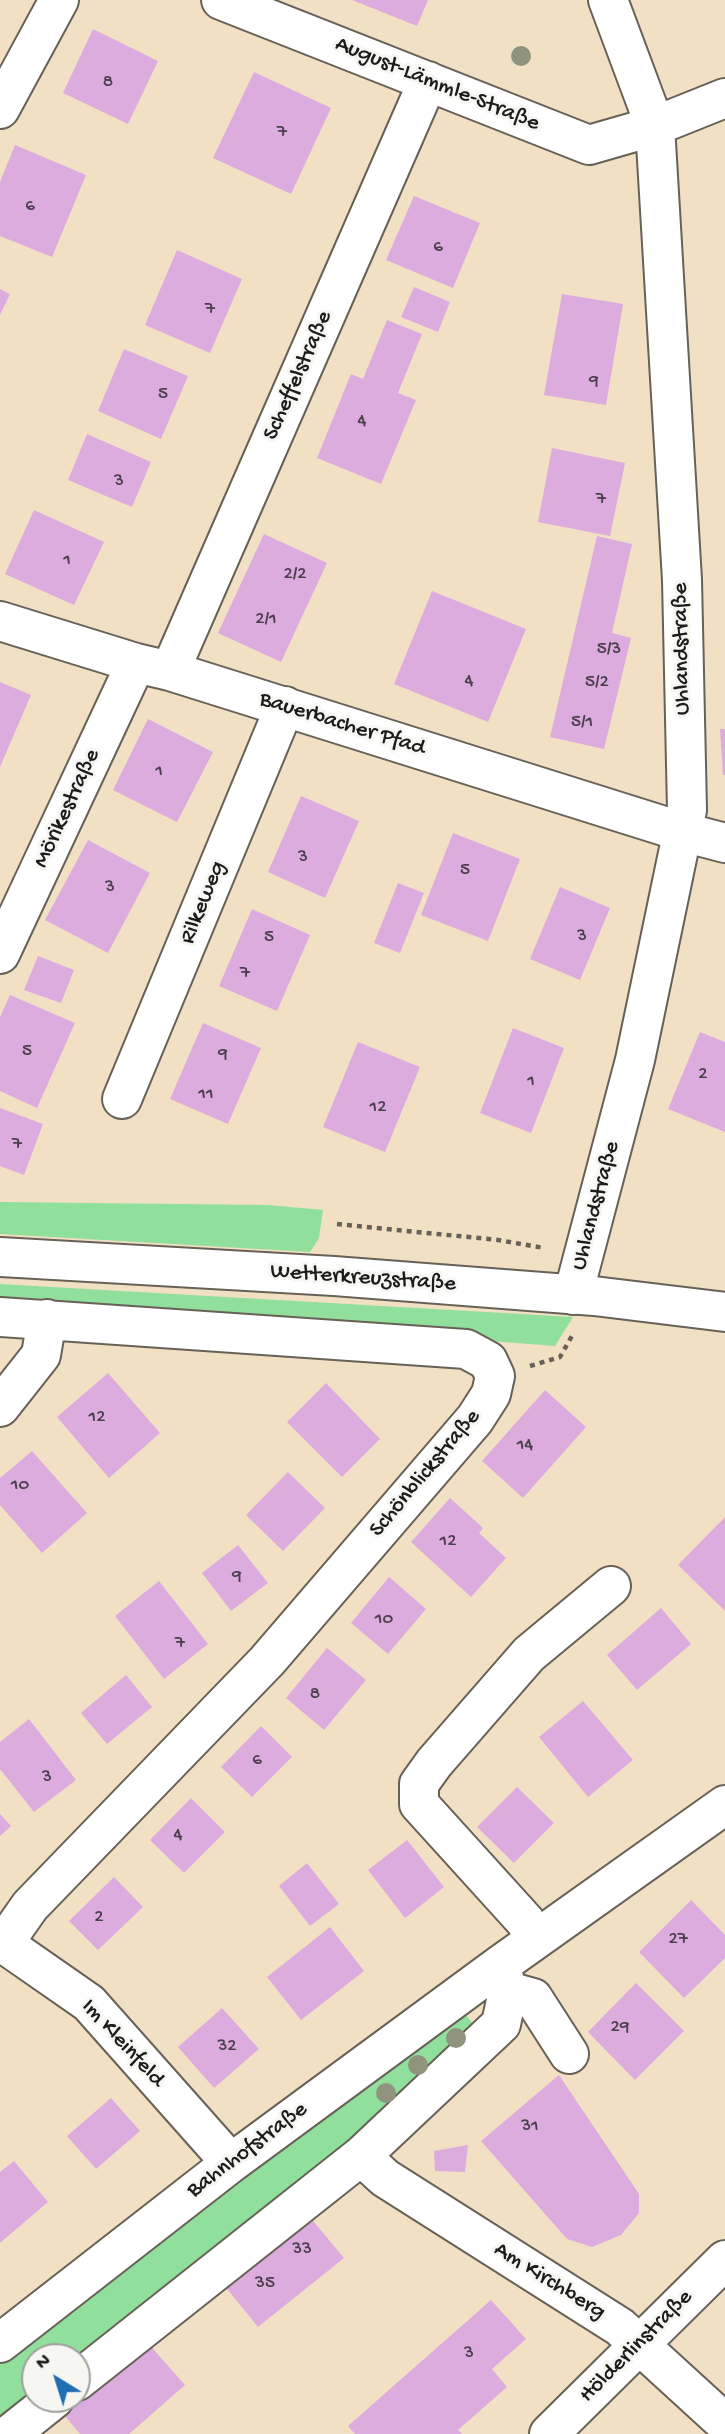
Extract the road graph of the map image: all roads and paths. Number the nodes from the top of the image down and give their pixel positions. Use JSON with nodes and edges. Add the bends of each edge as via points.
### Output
{"nodes":[{"id":1,"x":59,"y":0,"type":"edge"},
{"id":2,"x":221,"y":0,"type":"edge"},
{"id":3,"x":608,"y":0,"type":"edge"},
{"id":4,"x":428,"y":81,"type":"junction"},
{"id":5,"x":725,"y":98,"type":"edge"},
{"id":6,"x":0,"y":109,"type":"edge"},
{"id":7,"x":655,"y":125,"type":"junction"},
{"id":8,"x":0,"y":621,"type":"edge"},
{"id":9,"x":153,"y":667,"type":"junction"},
{"id":10,"x":285,"y":706,"type":"junction"},
{"id":11,"x":682,"y":832,"type":"junction"},
{"id":12,"x":725,"y":843,"type":"edge"},
{"id":13,"x":0,"y":954,"type":"edge"},
{"id":14,"x":122,"y":1099,"type":"dead end"},
{"id":15,"x":337,"y":1224,"type":"dead end"},
{"id":16,"x":0,"y":1257,"type":"edge"},
{"id":17,"x":577,"y":1295,"type":"junction"},
{"id":18,"x":725,"y":1312,"type":"edge"},
{"id":19,"x":0,"y":1317,"type":"edge"},
{"id":20,"x":47,"y":1319,"type":"junction"},
{"id":21,"x":560,"y":1357,"type":"dead end"},
{"id":22,"x":0,"y":1407,"type":"edge"},
{"id":23,"x":611,"y":1587,"type":"dead end"},
{"id":24,"x":725,"y":1805,"type":"edge"},
{"id":25,"x":536,"y":1940,"type":"junction"},
{"id":26,"x":2,"y":1942,"type":"edge"},
{"id":27,"x":504,"y":1978,"type":"junction"},
{"id":28,"x":569,"y":2053,"type":"dead end"},
{"id":29,"x":361,"y":2156,"type":"junction"},
{"id":30,"x":231,"y":2163,"type":"junction"},
{"id":31,"x":725,"y":2260,"type":"edge"},
{"id":32,"x":0,"y":2343,"type":"edge"},
{"id":33,"x":640,"y":2344,"type":"junction"},
{"id":34,"x":91,"y":2370,"type":"edge"},
{"id":35,"x":36,"y":2413,"type":"edge"},
{"id":36,"x":725,"y":2423,"type":"edge"},
{"id":37,"x":10,"y":2434,"type":"edge"},
{"id":38,"x":549,"y":2434,"type":"edge"}],
"edges":[{"from":1,"to":6,"type":"street"},
{"from":2,"to":4,"type":"street","name":"August-Lämmle-Straße"},
{"from":3,"to":7,"type":"street","name":"Uhlandstraße"},
{"from":4,"to":7,"type":"street","name":"August-Lämmle-Straße","via":[[589,145]]},
{"from":4,"to":9,"type":"street","name":"Scheffelstraße"},
{"from":5,"to":7,"type":"street","name":"August-Lämmle-Straße"},
{"from":7,"to":11,"type":"street","name":"Uhlandstraße","via":[[682,580],[687,810]]},
{"from":8,"to":9,"type":"street","name":"Bauerbacher Pfad"},
{"from":9,"to":10,"type":"street","name":"Bauerbacher Pfad"},
{"from":9,"to":13,"type":"street","name":"Mörikestraße"},
{"from":10,"to":11,"type":"street","name":"Bauerbacher Pfad"},
{"from":10,"to":14,"type":"street","name":"Rilkeweg"},
{"from":11,"to":12,"type":"street","name":"Bauerbacher Pfad"},
{"from":11,"to":17,"type":"street","name":"Uhlandstraße","via":[[635,1060]]},
{"from":15,"to":17,"type":"path","via":[[525,1243],[554,1251]]},
{"from":16,"to":17,"type":"street","name":"Wetterkreuzstraße"},
{"from":17,"to":18,"type":"street","name":"Wetterkreuzstraße"},
{"from":17,"to":21,"type":"path"},
{"from":19,"to":20,"type":"street","name":"Schönblickstraße"},
{"from":20,"to":22,"type":"street","via":[[41,1355]]},
{"from":20,"to":26,"type":"street","name":"Schönblickstraße","via":[[466,1349],[488,1361],[495,1376],[491,1394],[475,1419],[267,1661],[30,1906]]},
{"from":23,"to":25,"type":"street","via":[[529,1654],[419,1784],[419,1804],[525,1921]]},
{"from":24,"to":25,"type":"street","name":"Bahnhofstraße"},
{"from":25,"to":27,"type":"street","name":"Bahnhofstraße"},
{"from":26,"to":30,"type":"street","name":"Im Kleinfeld","via":[[89,2003]]},
{"from":27,"to":28,"type":"street","via":[[533,1998]]},
{"from":27,"to":29,"type":"street","via":[[501,2024]]},
{"from":27,"to":30,"type":"street","name":"Bahnhofstraße"},
{"from":29,"to":33,"type":"street","name":"Am Kirchberg","via":[[385,2178]]},
{"from":29,"to":34,"type":"street"},
{"from":30,"to":32,"type":"street","name":"Bahnhofstraße"},
{"from":31,"to":33,"type":"street","name":"Hölderlinstraße"},
{"from":33,"to":36,"type":"street","name":"Am Kirchberg"},
{"from":33,"to":38,"type":"street","name":"Hölderlinstraße"},
{"from":35,"to":37,"type":"street"}]}
